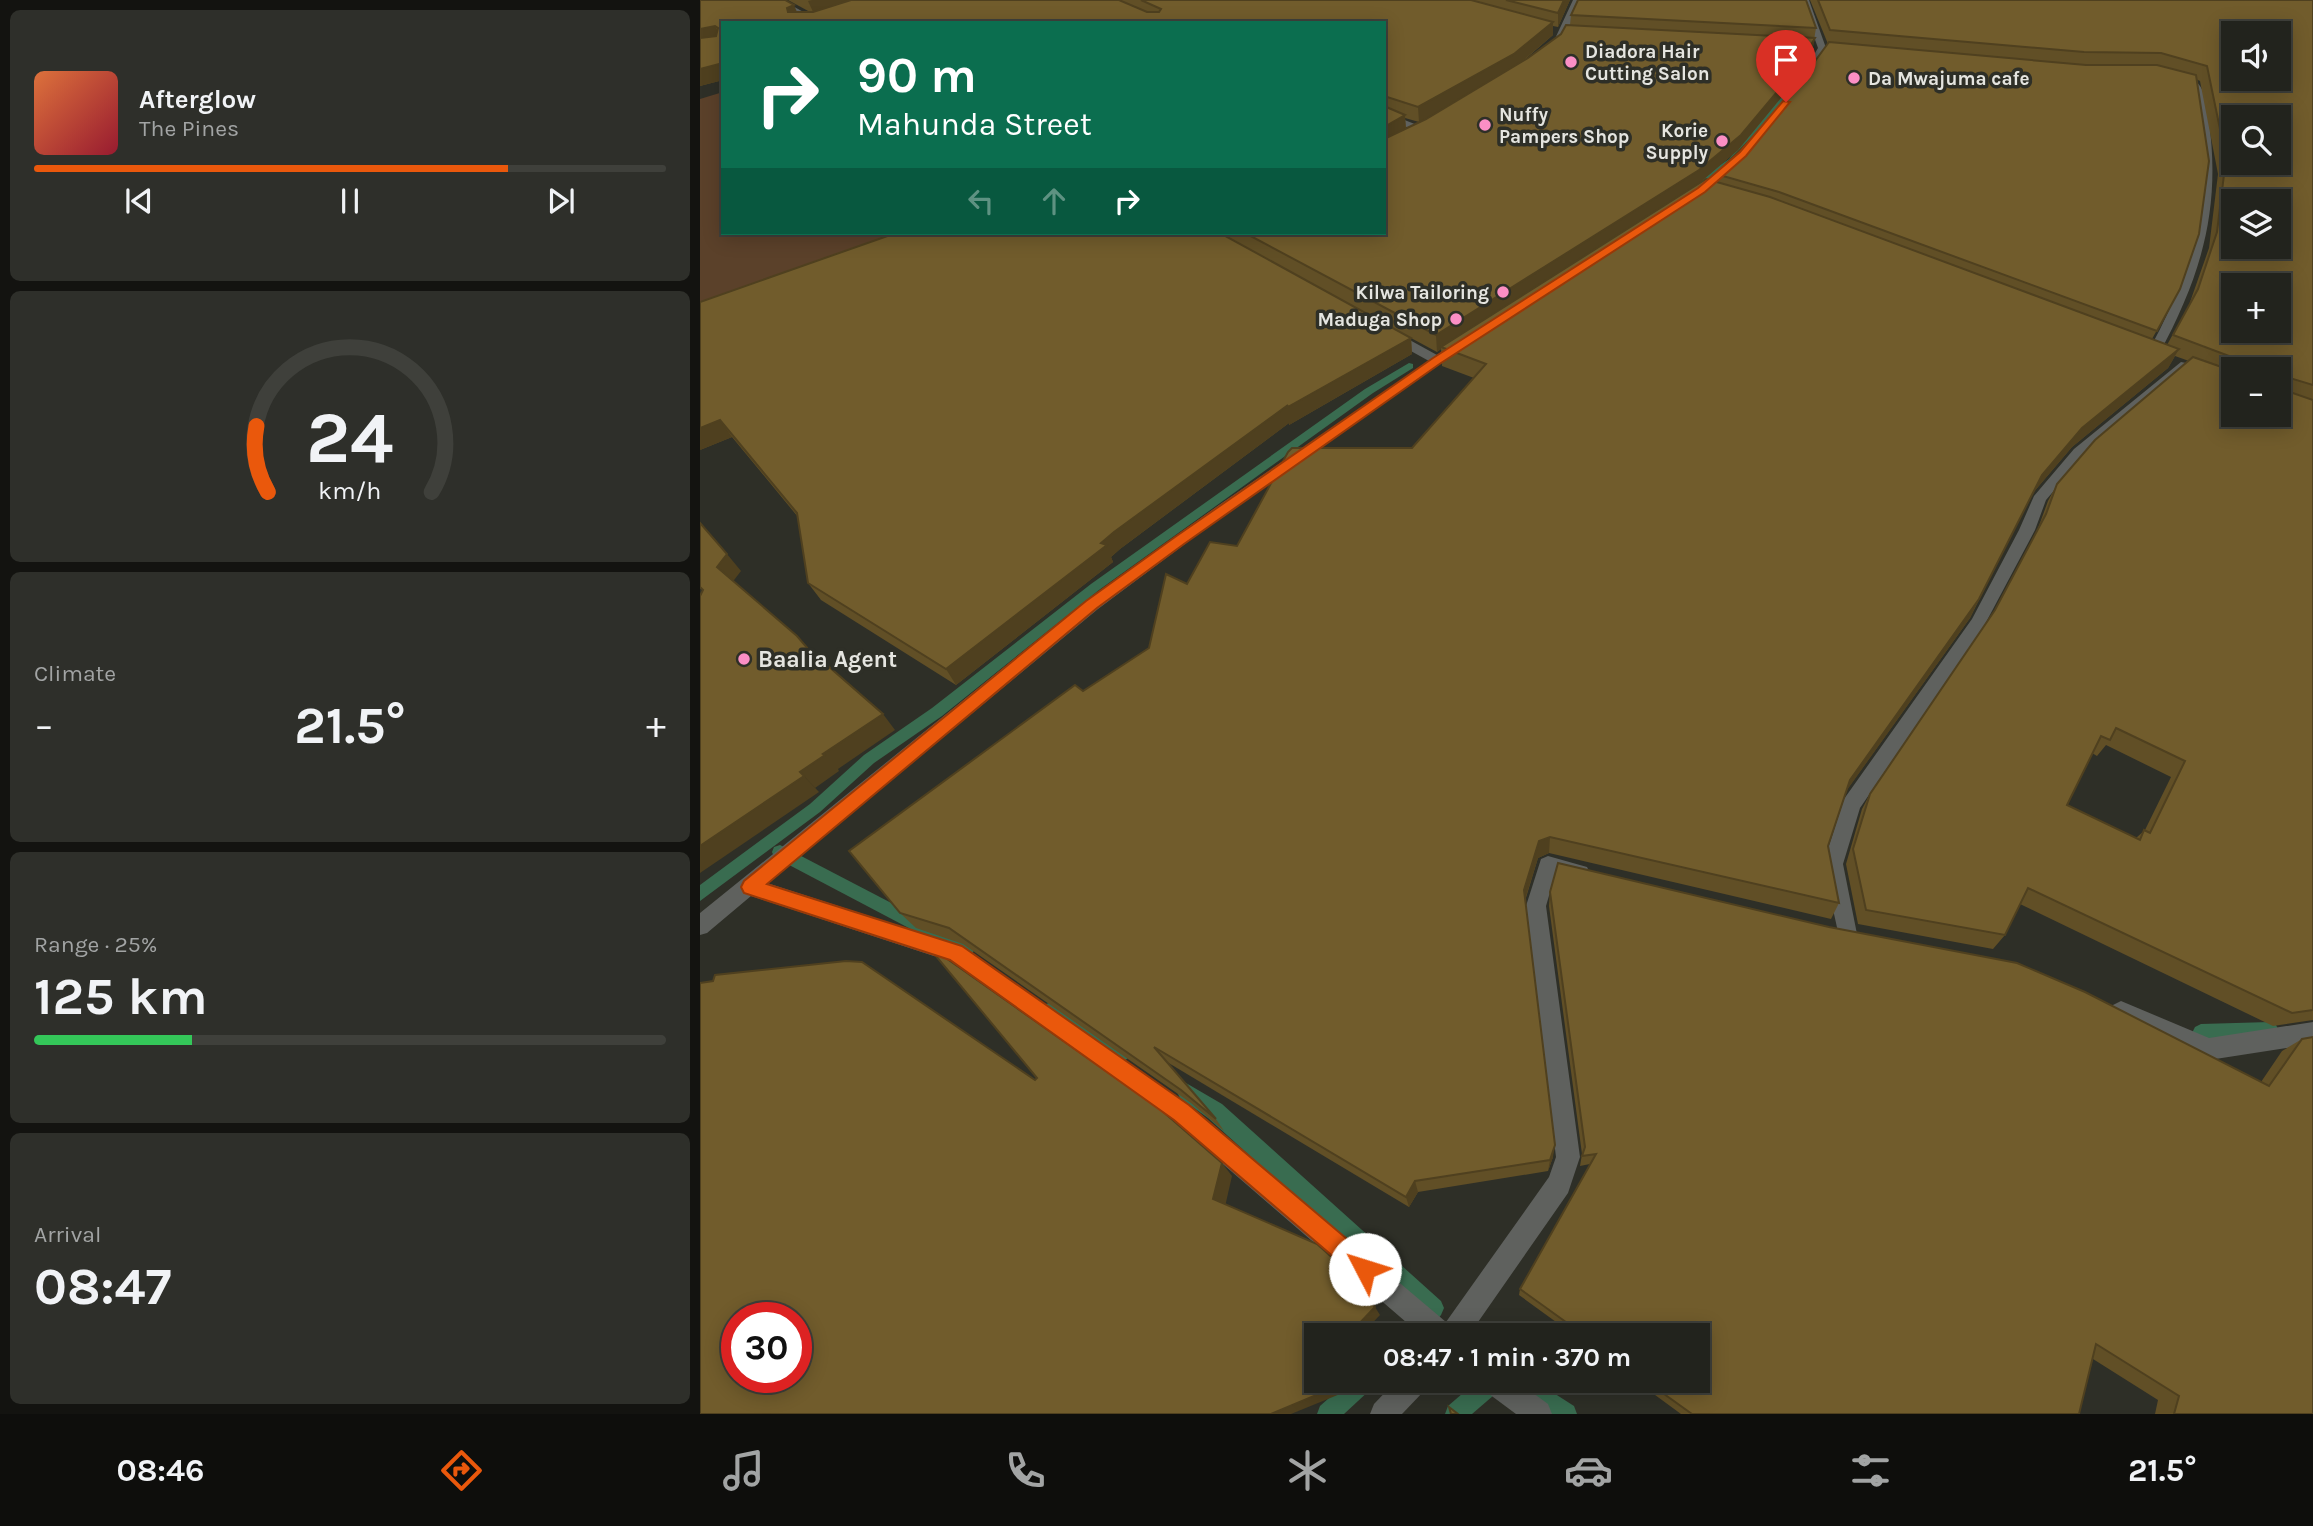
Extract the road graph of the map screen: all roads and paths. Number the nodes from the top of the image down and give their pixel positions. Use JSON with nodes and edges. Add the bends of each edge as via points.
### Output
{"nodes":[{"id":1,"x":776,"y":0,"type":"edge"},
{"id":2,"x":1577,"y":0,"type":"edge"},
{"id":3,"x":1805,"y":0,"type":"edge"},
{"id":4,"x":819,"y":19,"type":"edge"},
{"id":5,"x":1549,"y":30,"type":"edge"},
{"id":6,"x":1562,"y":33,"type":"junction"},
{"id":7,"x":1576,"y":34,"type":"edge"},
{"id":8,"x":1822,"y":48,"type":"junction"},
{"id":9,"x":1809,"y":49,"type":"edge"},
{"id":10,"x":1834,"y":50,"type":"edge"},
{"id":11,"x":1534,"y":60,"type":"edge"},
{"id":12,"x":2187,"y":79,"type":"edge"},
{"id":13,"x":1386,"y":116,"type":"edge"},
{"id":14,"x":1432,"y":124,"type":"edge"},
{"id":15,"x":1751,"y":144,"type":"edge"},
{"id":16,"x":1376,"y":327,"type":"edge"},
{"id":17,"x":1471,"y":338,"type":"edge"},
{"id":18,"x":2140,"y":350,"type":"edge"},
{"id":19,"x":2153,"y":355,"type":"junction"},
{"id":20,"x":1437,"y":360,"type":"junction"},
{"id":21,"x":1600,"y":877,"type":"edge"},
{"id":22,"x":750,"y":887,"type":"junction"},
{"id":23,"x":700,"y":926,"type":"edge"},
{"id":24,"x":1822,"y":929,"type":"edge"},
{"id":25,"x":1847,"y":934,"type":"junction"},
{"id":26,"x":1873,"y":939,"type":"edge"},
{"id":27,"x":2095,"y":1001,"type":"edge"},
{"id":28,"x":2313,"y":1033,"type":"edge"},
{"id":29,"x":1427,"y":1323,"type":"edge"},
{"id":30,"x":1461,"y":1323,"type":"edge"},
{"id":31,"x":1403,"y":1393,"type":"edge"},
{"id":32,"x":1511,"y":1393,"type":"edge"},
{"id":33,"x":1384,"y":1414,"type":"edge"},
{"id":34,"x":1538,"y":1414,"type":"edge"}],
"edges":[{"from":1,"to":4,"type":"street"},
{"from":2,"to":6,"type":"street"},
{"from":3,"to":8,"type":"street"},
{"from":5,"to":6,"type":"street"},
{"from":6,"to":7,"type":"street"},
{"from":6,"to":11,"type":"street","via":[[1556,44]]},
{"from":8,"to":9,"type":"street"},
{"from":8,"to":10,"type":"street"},
{"from":8,"to":15,"type":"street","via":[[1800,85]]},
{"from":12,"to":19,"type":"street","via":[[2196,85],[2210,174],[2200,248],[2181,304]]},
{"from":13,"to":14,"type":"street","via":[[1417,133]]},
{"from":16,"to":20,"type":"street"},
{"from":17,"to":20,"type":"street"},
{"from":18,"to":19,"type":"street"},
{"from":19,"to":25,"type":"street","via":[[2188,368],[2079,452],[2039,499],[1978,622],[1851,805],[1833,864]]},
{"from":20,"to":22,"type":"street","via":[[1091,605]]},
{"from":21,"to":30,"type":"street","via":[[1548,865],[1536,906],[1567,1157],[1559,1184]]},
{"from":22,"to":23,"type":"street"},
{"from":22,"to":29,"type":"street","via":[[955,953],[1181,1113]]},
{"from":24,"to":25,"type":"street"},
{"from":25,"to":26,"type":"street"},
{"from":27,"to":28,"type":"street","via":[[2209,1049]]},
{"from":31,"to":33,"type":"street"},
{"from":32,"to":34,"type":"street"}]}
